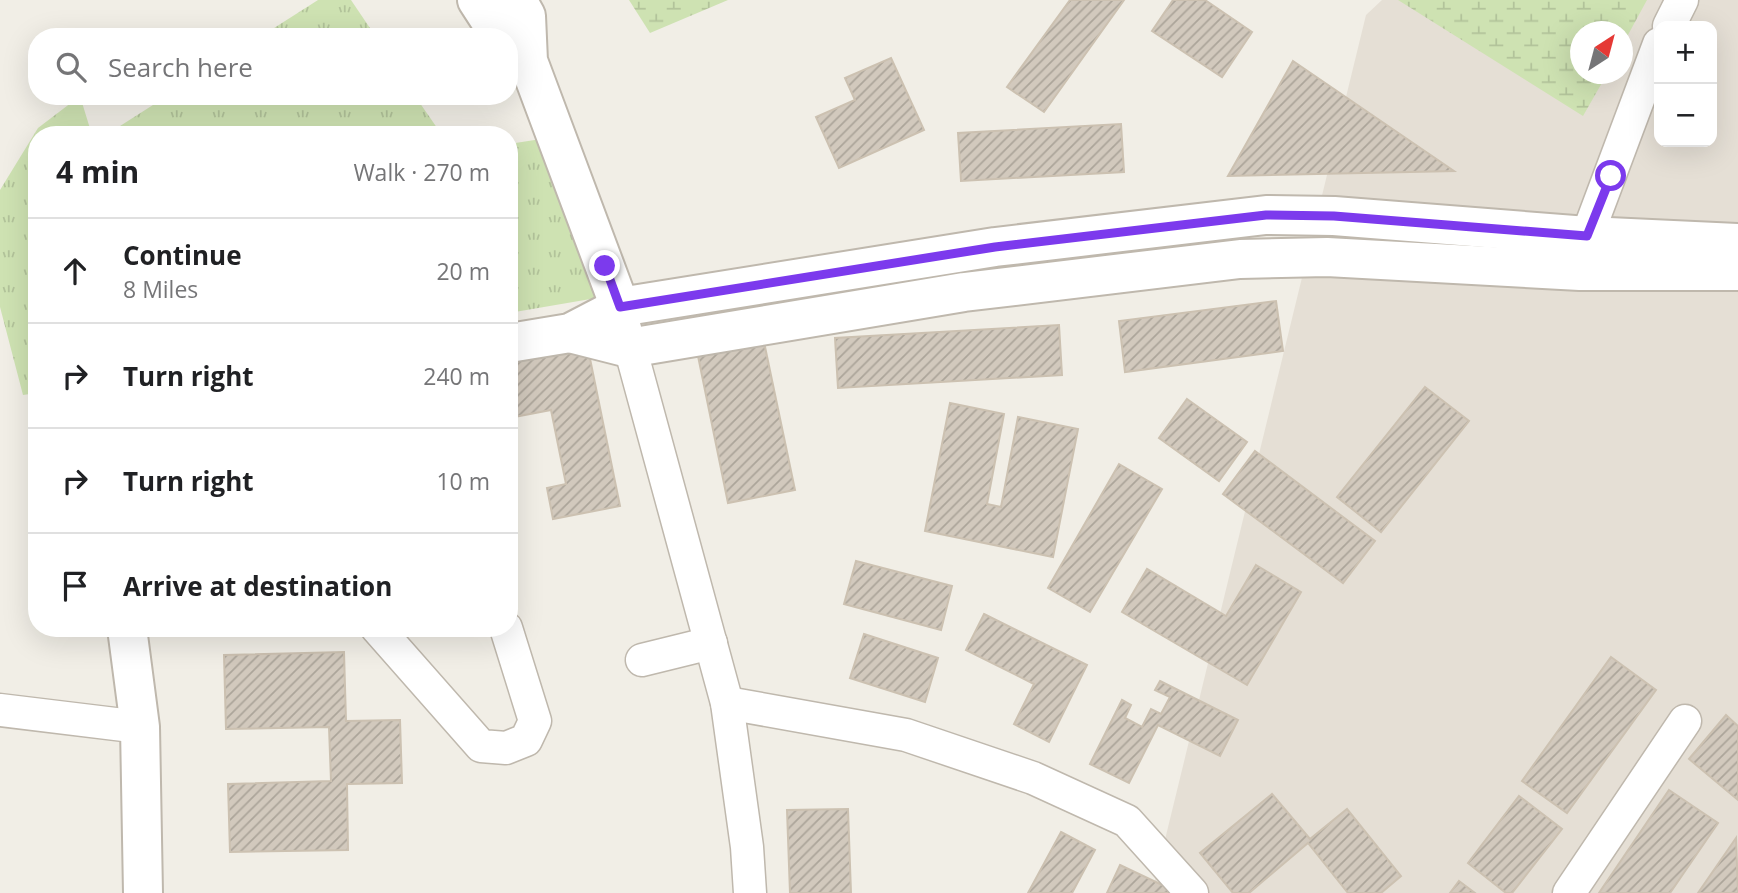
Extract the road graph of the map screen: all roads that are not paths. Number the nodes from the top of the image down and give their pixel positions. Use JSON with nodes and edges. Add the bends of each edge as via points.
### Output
{"nodes":[{"id":1,"x":477,"y":0,"type":"edge"},
{"id":2,"x":517,"y":0,"type":"edge"},
{"id":3,"x":1682,"y":0,"type":"edge"},
{"id":4,"x":1672,"y":21,"type":"edge"},
{"id":5,"x":497,"y":28,"type":"edge"},
{"id":6,"x":1654,"y":58,"type":"edge"},
{"id":7,"x":520,"y":59,"type":"edge"},
{"id":8,"x":1086,"y":235,"type":"junction"},
{"id":9,"x":1738,"y":243,"type":"edge"},
{"id":10,"x":1584,"y":254,"type":"junction"},
{"id":11,"x":1738,"y":271,"type":"edge"},
{"id":12,"x":1092,"y":274,"type":"junction"},
{"id":13,"x":620,"y":307,"type":"junction"},
{"id":14,"x":570,"y":333,"type":"junction"},
{"id":15,"x":518,"y":342,"type":"edge"},
{"id":16,"x":629,"y":348,"type":"junction"},
{"id":17,"x":128,"y":637,"type":"edge"},
{"id":18,"x":385,"y":637,"type":"edge"},
{"id":19,"x":509,"y":637,"type":"edge"},
{"id":20,"x":711,"y":643,"type":"junction"},
{"id":21,"x":642,"y":660,"type":"dead end"},
{"id":22,"x":727,"y":702,"type":"junction"},
{"id":23,"x":0,"y":709,"type":"edge"},
{"id":24,"x":1685,"y":721,"type":"dead end"},
{"id":25,"x":140,"y":727,"type":"junction"},
{"id":26,"x":142,"y":893,"type":"edge"},
{"id":27,"x":750,"y":893,"type":"edge"},
{"id":28,"x":1192,"y":893,"type":"edge"},
{"id":29,"x":1569,"y":893,"type":"edge"}],
"edges":[{"from":1,"to":5,"type":"street"},
{"from":2,"to":7,"type":"street","via":[[526,16]]},
{"from":3,"to":4,"type":"street"},
{"from":6,"to":10,"type":"street"},
{"from":7,"to":13,"type":"street"},
{"from":8,"to":10,"type":"street","via":[[1266,215],[1334,216]]},
{"from":8,"to":12,"type":"street"},
{"from":8,"to":13,"type":"street"},
{"from":9,"to":10,"type":"street"},
{"from":10,"to":11,"type":"street"},
{"from":10,"to":12,"type":"street","via":[[1240,259]]},
{"from":12,"to":16,"type":"street"},
{"from":13,"to":14,"type":"street"},
{"from":13,"to":16,"type":"street"},
{"from":14,"to":15,"type":"street"},
{"from":14,"to":16,"type":"street"},
{"from":16,"to":20,"type":"street"},
{"from":17,"to":25,"type":"street"},
{"from":18,"to":19,"type":"street","via":[[481,746],[506,748],[526,740],[536,720]]},
{"from":20,"to":21,"type":"street"},
{"from":20,"to":22,"type":"street"},
{"from":22,"to":27,"type":"street"},
{"from":22,"to":28,"type":"street","via":[[906,735],[1033,778],[1127,821]]},
{"from":23,"to":25,"type":"street"},
{"from":24,"to":29,"type":"street"},
{"from":25,"to":26,"type":"street"}]}
